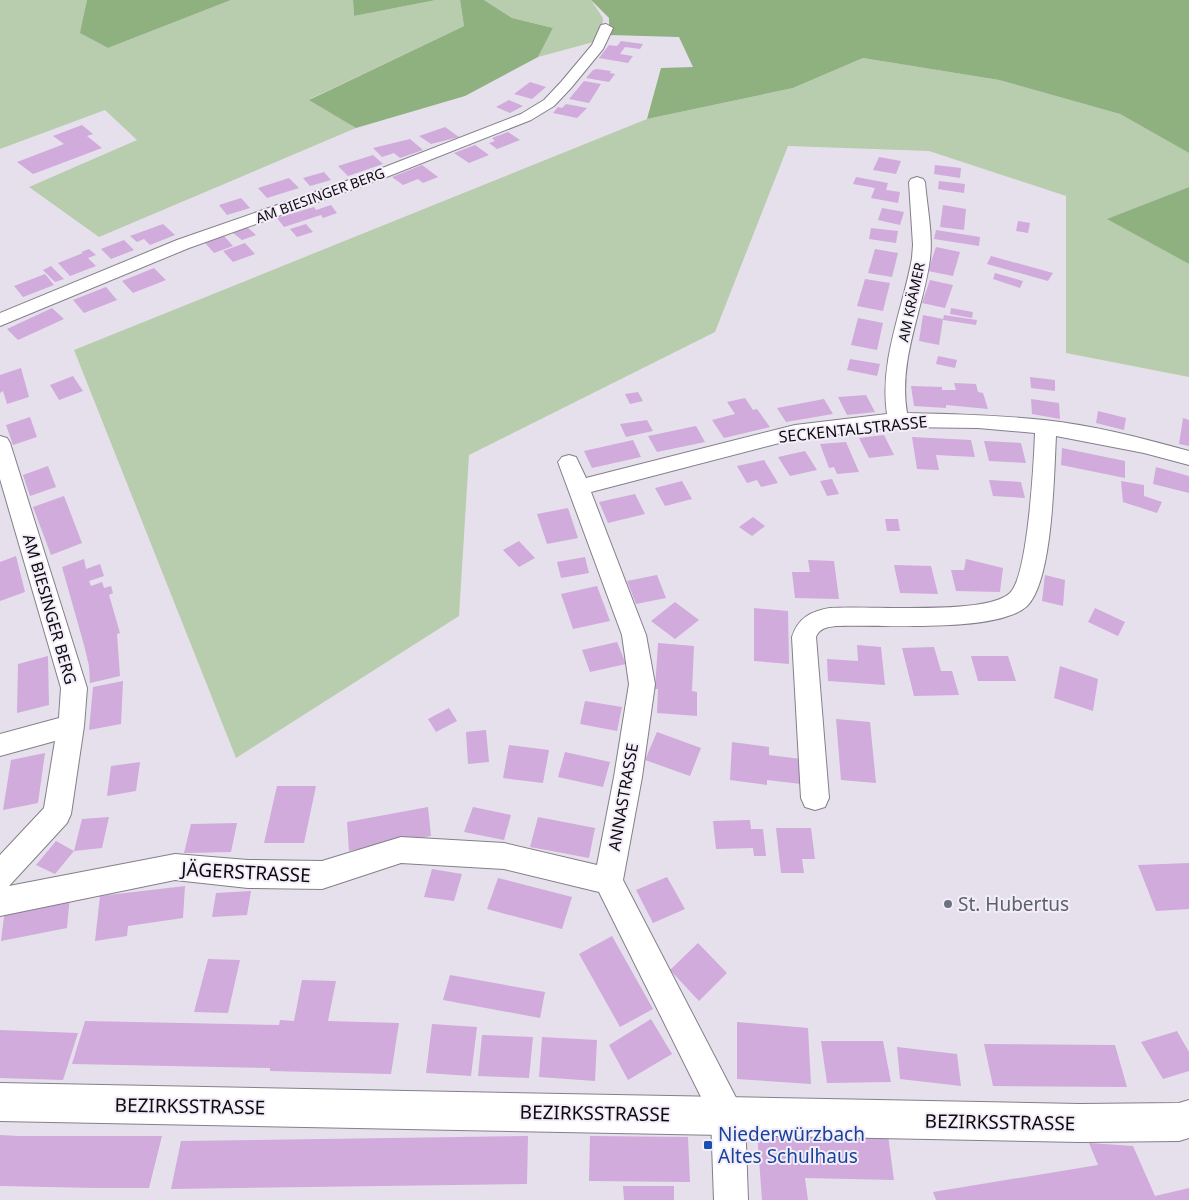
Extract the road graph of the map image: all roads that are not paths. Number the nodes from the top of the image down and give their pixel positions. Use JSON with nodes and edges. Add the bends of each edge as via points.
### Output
{"nodes":[{"id":1,"x":606,"y":28,"type":"dead end"},
{"id":2,"x":917,"y":182,"type":"dead end"},
{"id":3,"x":0,"y":320,"type":"edge"},
{"id":4,"x":898,"y":420,"type":"junction"},
{"id":5,"x":1046,"y":427,"type":"junction"},
{"id":6,"x":0,"y":443,"type":"edge"},
{"id":7,"x":1189,"y":458,"type":"edge"},
{"id":8,"x":569,"y":462,"type":"dead end"},
{"id":9,"x":580,"y":487,"type":"junction"},
{"id":10,"x":71,"y":726,"type":"junction"},
{"id":11,"x":0,"y":745,"type":"edge"},
{"id":12,"x":815,"y":798,"type":"dead end"},
{"id":13,"x":0,"y":876,"type":"edge"},
{"id":14,"x":608,"y":881,"type":"junction"},
{"id":15,"x":0,"y":902,"type":"edge"},
{"id":16,"x":0,"y":1102,"type":"edge"},
{"id":17,"x":728,"y":1115,"type":"junction"},
{"id":18,"x":1189,"y":1120,"type":"edge"},
{"id":19,"x":731,"y":1200,"type":"edge"}],
"edges":[{"from":1,"to":3,"type":"street","name":"AM BIESINGER BERG","via":[[598,46],[566,85],[549,103],[526,117],[378,175],[183,244]]},
{"from":2,"to":4,"type":"street","name":"AM KRÄMER","via":[[921,258],[895,379],[894,407]]},
{"from":4,"to":5,"type":"street","name":"SECKENTALSTRASSE","via":[[978,421]]},
{"from":4,"to":9,"type":"street","name":"SECKENTALSTRASSE","via":[[795,432]]},
{"from":5,"to":7,"type":"street","name":"SECKENTALSTRASSE"},
{"from":5,"to":12,"type":"street","via":[[1042,496],[1034,547],[1026,586],[1018,600],[1002,610],[977,614],[842,617],[816,621],[807,628],[804,637]]},
{"from":6,"to":10,"type":"street","name":"AM BIESINGER BERG","via":[[74,688]]},
{"from":8,"to":9,"type":"street","name":"ANNASTRASSE"},
{"from":9,"to":14,"type":"street","name":"ANNASTRASSE","via":[[634,635],[642,684]]},
{"from":10,"to":11,"type":"street"},
{"from":10,"to":13,"type":"street","name":"AM BIESINGER BERG","via":[[57,814]]},
{"from":14,"to":15,"type":"street","name":"JÄGERSTRASSE","via":[[504,856],[401,850],[322,876],[248,874],[175,867]]},
{"from":14,"to":17,"type":"street"},
{"from":16,"to":17,"type":"main road","name":"BEZIRKSSTRASSE"},
{"from":17,"to":18,"type":"main road","name":"BEZIRKSSTRASSE","via":[[1080,1124]]},
{"from":17,"to":19,"type":"street"}]}
